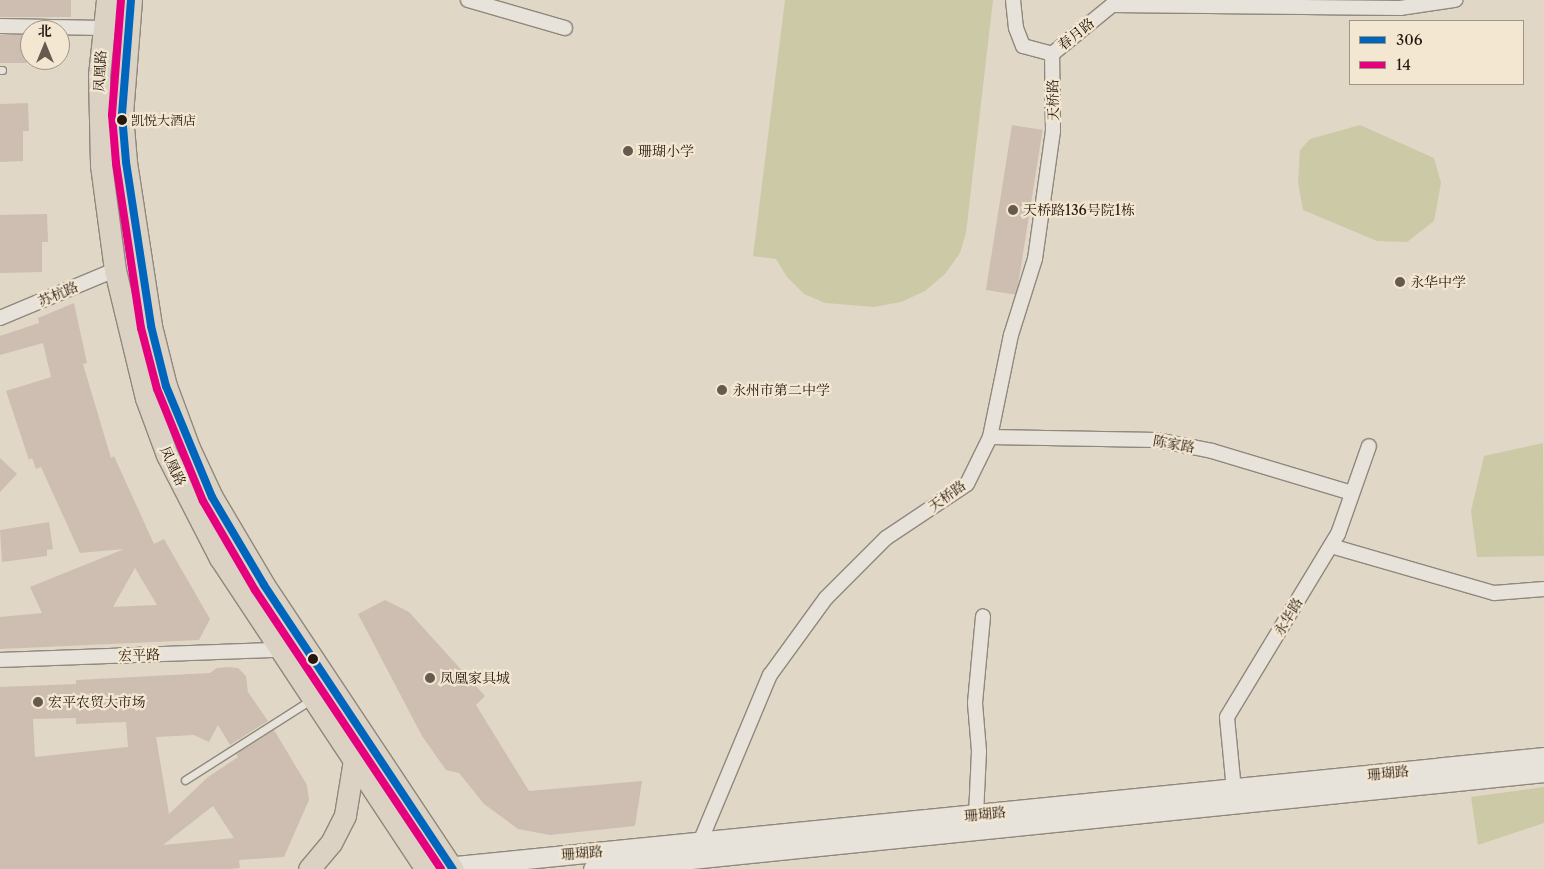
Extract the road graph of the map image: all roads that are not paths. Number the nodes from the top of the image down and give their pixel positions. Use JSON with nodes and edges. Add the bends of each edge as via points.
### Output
{"nodes":[{"id":1,"x":107,"y":0,"type":"edge"},
{"id":2,"x":131,"y":0,"type":"edge"},
{"id":3,"x":468,"y":0,"type":"edge"},
{"id":4,"x":1013,"y":0,"type":"edge"},
{"id":5,"x":1455,"y":0,"type":"edge"},
{"id":6,"x":0,"y":26,"type":"edge"},
{"id":7,"x":103,"y":28,"type":"junction"},
{"id":8,"x":565,"y":28,"type":"dead end"},
{"id":9,"x":1052,"y":54,"type":"junction"},
{"id":10,"x":115,"y":270,"type":"junction"},
{"id":11,"x":0,"y":318,"type":"edge"},
{"id":12,"x":990,"y":438,"type":"junction"},
{"id":13,"x":1369,"y":446,"type":"dead end"},
{"id":14,"x":1352,"y":493,"type":"junction"},
{"id":15,"x":1331,"y":546,"type":"junction"},
{"id":16,"x":1544,"y":588,"type":"edge"},
{"id":17,"x":983,"y":616,"type":"dead end"},
{"id":18,"x":279,"y":650,"type":"junction"},
{"id":19,"x":0,"y":660,"type":"edge"},
{"id":20,"x":312,"y":699,"type":"junction"},
{"id":21,"x":1544,"y":756,"type":"edge"},
{"id":22,"x":354,"y":760,"type":"junction"},
{"id":23,"x":1544,"y":772,"type":"edge"},
{"id":24,"x":185,"y":780,"type":"dead end"},
{"id":25,"x":1234,"y":790,"type":"junction"},
{"id":26,"x":976,"y":815,"type":"junction"},
{"id":27,"x":700,"y":842,"type":"junction"},
{"id":28,"x":687,"y":864,"type":"edge"},
{"id":29,"x":452,"y":868,"type":"edge"},
{"id":30,"x":309,"y":869,"type":"edge"},
{"id":31,"x":426,"y":869,"type":"edge"},
{"id":32,"x":593,"y":869,"type":"edge"}],
"edges":[{"from":1,"to":7,"type":"main road","name":"凤凰路"},
{"from":2,"to":29,"type":"main road","name":"凤凰路","via":[[123,106],[126,162],[151,326],[166,386],[212,497],[240,546]]},
{"from":3,"to":8,"type":"street"},
{"from":4,"to":9,"type":"street","via":[[1016,28],[1024,46]]},
{"from":5,"to":9,"type":"street","name":"春月路","via":[[1400,8],[1112,5]]},
{"from":6,"to":7,"type":"street"},
{"from":7,"to":10,"type":"main road","name":"凤凰路","via":[[99,75],[101,165]]},
{"from":9,"to":12,"type":"street","name":"天桥路","via":[[1053,131],[1036,259],[1010,335]]},
{"from":10,"to":11,"type":"street","name":"苏杭路"},
{"from":10,"to":18,"type":"main road","name":"凤凰路","via":[[146,398],[167,455],[220,558]]},
{"from":12,"to":14,"type":"street","name":"陈家路","via":[[1157,440],[1212,450]]},
{"from":12,"to":27,"type":"street","name":"天桥路","via":[[967,484],[886,538],[826,598],[770,675]]},
{"from":13,"to":14,"type":"street","name":"永华路"},
{"from":14,"to":15,"type":"street","name":"永华路"},
{"from":15,"to":16,"type":"street","via":[[1494,593]]},
{"from":15,"to":25,"type":"street","name":"永华路","via":[[1227,716]]},
{"from":17,"to":26,"type":"street","via":[[975,703],[979,751]]},
{"from":18,"to":19,"type":"street","name":"宏平路"},
{"from":18,"to":20,"type":"main road","name":"凤凰路"},
{"from":20,"to":22,"type":"main road","name":"凤凰路"},
{"from":20,"to":24,"type":"lane"},
{"from":21,"to":25,"type":"main road","name":"珊瑚路"},
{"from":22,"to":30,"type":"main road","via":[[345,815],[331,843]]},
{"from":22,"to":31,"type":"main road","name":"凤凰路"},
{"from":23,"to":28,"type":"main road","name":"珊瑚路"},
{"from":25,"to":26,"type":"main road","name":"珊瑚路"},
{"from":26,"to":27,"type":"main road","name":"珊瑚路"},
{"from":27,"to":29,"type":"main road","name":"珊瑚路"},
{"from":28,"to":32,"type":"main road","name":"珊瑚路"},
{"from":29,"to":31,"type":"main road","name":"珊瑚路"}]}
